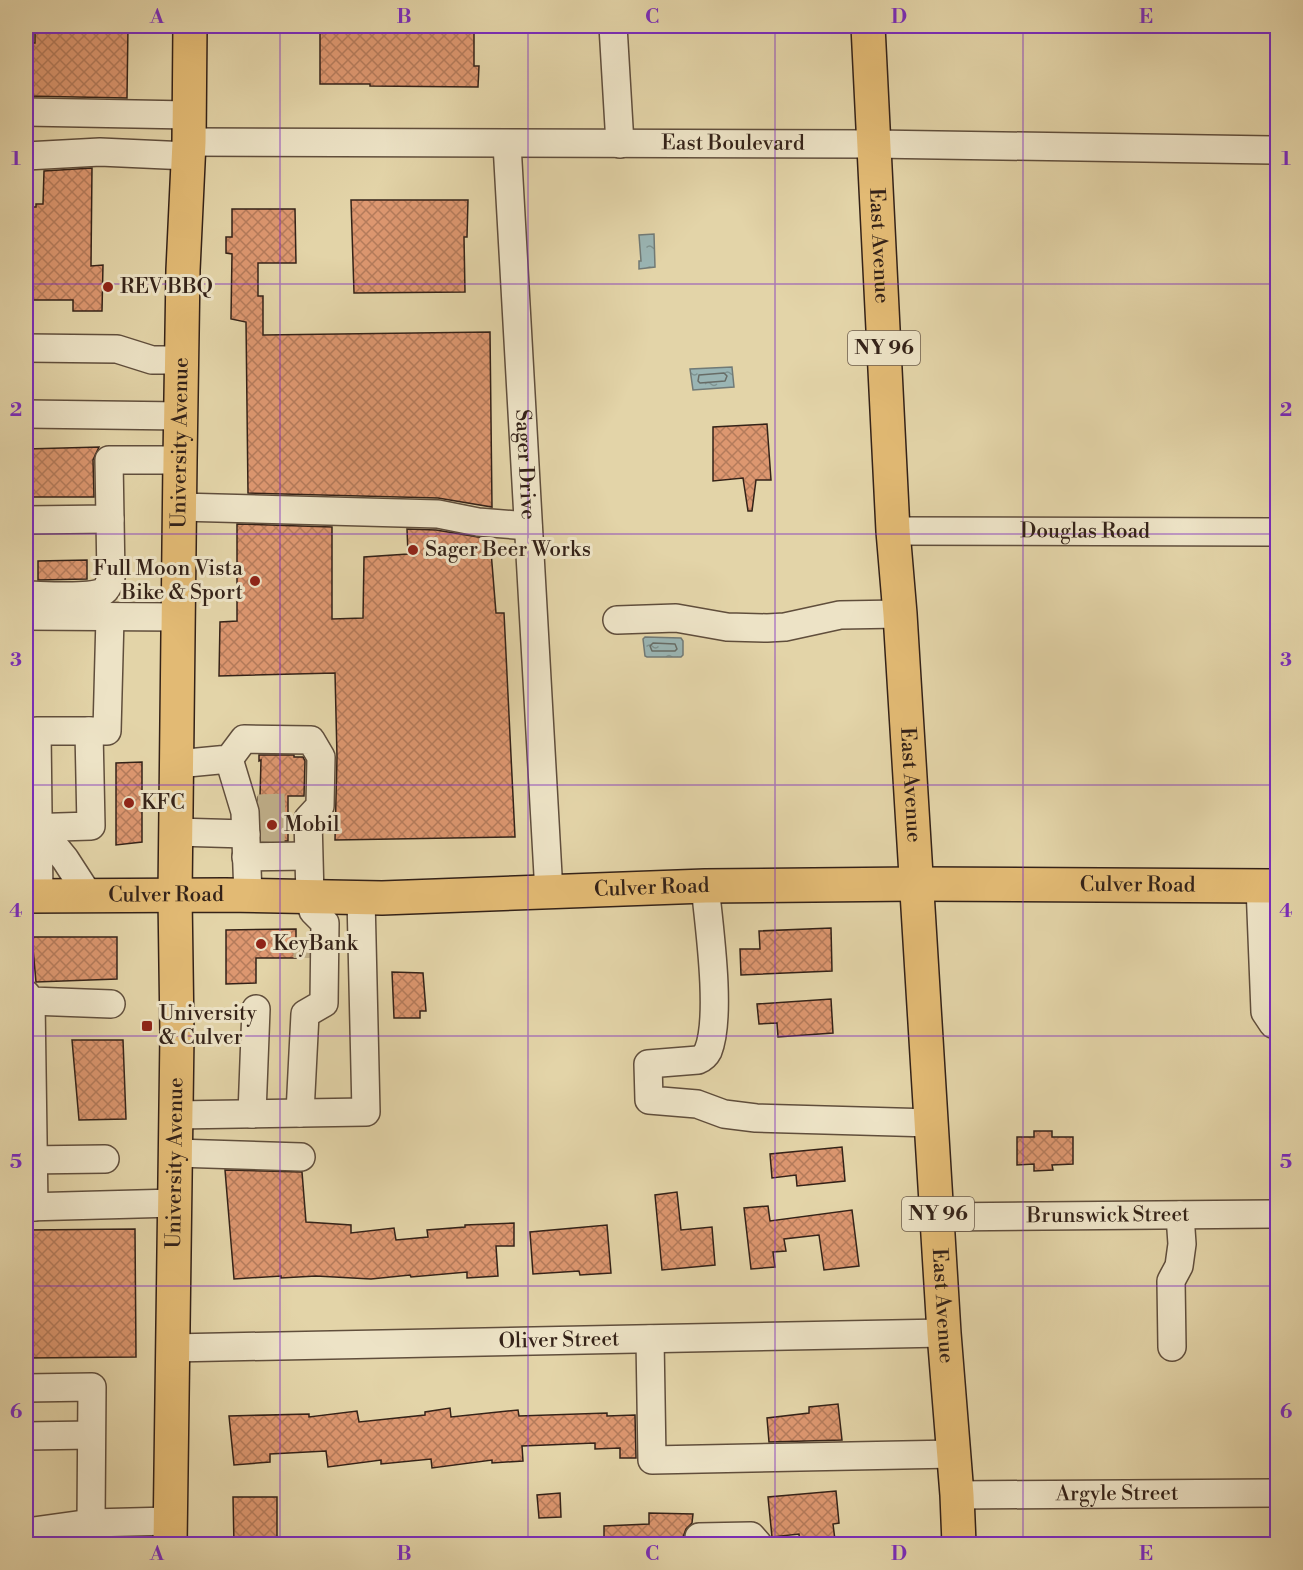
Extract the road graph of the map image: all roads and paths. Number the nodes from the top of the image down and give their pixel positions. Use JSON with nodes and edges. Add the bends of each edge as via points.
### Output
{"nodes":[{"id":1,"x":189,"y":26,"type":"edge"},
{"id":2,"x":613,"y":26,"type":"edge"},
{"id":3,"x":868,"y":26,"type":"edge"},
{"id":4,"x":26,"y":112,"type":"edge"},
{"id":5,"x":188,"y":138,"type":"junction"},
{"id":6,"x":507,"y":144,"type":"junction"},
{"id":7,"x":620,"y":144,"type":"junction"},
{"id":8,"x":874,"y":144,"type":"junction"},
{"id":9,"x":1278,"y":150,"type":"edge"},
{"id":10,"x":26,"y":156,"type":"edge"},
{"id":11,"x":26,"y":348,"type":"edge"},
{"id":12,"x":181,"y":360,"type":"junction"},
{"id":13,"x":26,"y":414,"type":"edge"},
{"id":14,"x":181,"y":416,"type":"junction"},
{"id":15,"x":180,"y":460,"type":"junction"},
{"id":16,"x":180,"y":507,"type":"junction"},
{"id":17,"x":110,"y":519,"type":"junction"},
{"id":18,"x":26,"y":520,"type":"edge"},
{"id":19,"x":528,"y":526,"type":"junction"},
{"id":20,"x":893,"y":531,"type":"junction"},
{"id":21,"x":1278,"y":532,"type":"edge"},
{"id":22,"x":26,"y":595,"type":"edge"},
{"id":23,"x":900,"y":614,"type":"junction"},
{"id":24,"x":26,"y":616,"type":"edge"},
{"id":25,"x":110,"y":617,"type":"junction"},
{"id":26,"x":179,"y":617,"type":"junction"},
{"id":27,"x":617,"y":620,"type":"dead end"},
{"id":28,"x":31,"y":731,"type":"edge"},
{"id":29,"x":89,"y":731,"type":"junction"},
{"id":30,"x":229,"y":759,"type":"junction"},
{"id":31,"x":177,"y":764,"type":"junction"},
{"id":32,"x":250,"y":827,"type":"junction"},
{"id":33,"x":32,"y":828,"type":"edge"},
{"id":34,"x":176,"y":832,"type":"junction"},
{"id":35,"x":308,"y":856,"type":"junction"},
{"id":36,"x":916,"y":884,"type":"junction"},
{"id":37,"x":705,"y":886,"type":"junction"},
{"id":38,"x":1269,"y":886,"type":"edge"},
{"id":39,"x":549,"y":893,"type":"junction"},
{"id":40,"x":32,"y":896,"type":"edge"},
{"id":41,"x":89,"y":896,"type":"junction"},
{"id":42,"x":175,"y":896,"type":"junction"},
{"id":43,"x":248,"y":896,"type":"junction"},
{"id":44,"x":361,"y":898,"type":"junction"},
{"id":45,"x":311,"y":904,"type":"junction"},
{"id":46,"x":28,"y":997,"type":"edge"},
{"id":47,"x":111,"y":1004,"type":"dead end"},
{"id":48,"x":256,"y":1009,"type":"dead end"},
{"id":49,"x":305,"y":1014,"type":"junction"},
{"id":50,"x":1278,"y":1026,"type":"edge"},
{"id":51,"x":29,"y":1028,"type":"edge"},
{"id":52,"x":29,"y":1088,"type":"edge"},
{"id":53,"x":300,"y":1113,"type":"junction"},
{"id":54,"x":252,"y":1114,"type":"junction"},
{"id":55,"x":177,"y":1115,"type":"junction"},
{"id":56,"x":932,"y":1123,"type":"junction"},
{"id":57,"x":176,"y":1154,"type":"junction"},
{"id":58,"x":301,"y":1157,"type":"dead end"},
{"id":59,"x":30,"y":1160,"type":"edge"},
{"id":60,"x":105,"y":1160,"type":"dead end"},
{"id":61,"x":174,"y":1203,"type":"junction"},
{"id":62,"x":30,"y":1207,"type":"edge"},
{"id":63,"x":1278,"y":1214,"type":"edge"},
{"id":64,"x":1180,"y":1215,"type":"junction"},
{"id":65,"x":938,"y":1217,"type":"junction"},
{"id":66,"x":944,"y":1334,"type":"junction"},
{"id":67,"x":650,"y":1339,"type":"junction"},
{"id":68,"x":1173,"y":1347,"type":"dead end"},
{"id":69,"x":172,"y":1348,"type":"junction"},
{"id":70,"x":26,"y":1388,"type":"edge"},
{"id":71,"x":91,"y":1435,"type":"junction"},
{"id":72,"x":26,"y":1436,"type":"edge"},
{"id":73,"x":954,"y":1454,"type":"junction"},
{"id":74,"x":1278,"y":1493,"type":"edge"},
{"id":75,"x":957,"y":1495,"type":"junction"},
{"id":76,"x":92,"y":1523,"type":"junction"},
{"id":77,"x":26,"y":1532,"type":"edge"},
{"id":78,"x":170,"y":1533,"type":"edge"},
{"id":79,"x":699,"y":1537,"type":"dead end"},
{"id":80,"x":959,"y":1544,"type":"edge"},
{"id":81,"x":758,"y":1545,"type":"edge"},
{"id":82,"x":948,"y":1545,"type":"edge"}],
"edges":[{"from":1,"to":5,"type":"main road","name":"University Avenue"},
{"from":2,"to":7,"type":"street"},
{"from":3,"to":8,"type":"main road","name":"East Avenue","number":"NY 96"},
{"from":4,"to":5,"type":"street"},
{"from":5,"to":6,"type":"street","name":"East Boulevard"},
{"from":5,"to":10,"type":"street","via":[[100,152]]},
{"from":5,"to":12,"type":"main road","name":"University Avenue"},
{"from":6,"to":7,"type":"street","name":"East Boulevard"},
{"from":6,"to":19,"type":"street","name":"Sager Drive"},
{"from":7,"to":8,"type":"street","name":"East Boulevard"},
{"from":8,"to":9,"type":"street","name":"East Boulevard"},
{"from":8,"to":20,"type":"main road","name":"East Avenue","number":"NY 96"},
{"from":11,"to":12,"type":"street","via":[[117,349],[152,360]]},
{"from":12,"to":14,"type":"main road","name":"University Avenue"},
{"from":13,"to":14,"type":"street"},
{"from":14,"to":15,"type":"main road","name":"University Avenue"},
{"from":15,"to":16,"type":"main road","name":"University Avenue"},
{"from":15,"to":17,"type":"street","via":[[109,460]]},
{"from":16,"to":19,"type":"street","via":[[438,514]]},
{"from":16,"to":26,"type":"main road","name":"University Avenue"},
{"from":17,"to":18,"type":"street"},
{"from":17,"to":22,"type":"street","via":[[108,587],[87,595]]},
{"from":19,"to":39,"type":"street","name":"Sager Drive"},
{"from":20,"to":21,"type":"street","name":"Douglas Road"},
{"from":20,"to":23,"type":"main road","name":"East Avenue","number":"NY 96"},
{"from":23,"to":27,"type":"street","via":[[840,615],[767,628],[727,627],[676,618]]},
{"from":23,"to":36,"type":"main road","name":"East Avenue","number":"NY 96"},
{"from":24,"to":25,"type":"street"},
{"from":25,"to":26,"type":"street"},
{"from":25,"to":29,"type":"street","via":[[107,731]]},
{"from":26,"to":31,"type":"main road","name":"University Avenue"},
{"from":28,"to":29,"type":"street"},
{"from":28,"to":33,"type":"street"},
{"from":29,"to":33,"type":"street","via":[[91,826]]},
{"from":30,"to":31,"type":"street"},
{"from":30,"to":32,"type":"street"},
{"from":30,"to":35,"type":"street","via":[[244,739],[311,740],[321,757],[301,818]]},
{"from":31,"to":34,"type":"main road","name":"University Avenue"},
{"from":32,"to":34,"type":"street"},
{"from":32,"to":35,"type":"street"},
{"from":32,"to":43,"type":"street"},
{"from":33,"to":40,"type":"street"},
{"from":33,"to":41,"type":"street","via":[[65,859]]},
{"from":34,"to":42,"type":"main road","name":"University Avenue"},
{"from":35,"to":45,"type":"street"},
{"from":36,"to":37,"type":"main road","name":"Culver Road"},
{"from":36,"to":38,"type":"main road","name":"Culver Road"},
{"from":36,"to":56,"type":"main road","name":"East Avenue","number":"NY 96"},
{"from":37,"to":39,"type":"main road","name":"Culver Road"},
{"from":37,"to":56,"type":"street","via":[[714,1006],[708,1051],[698,1060],[648,1064],[649,1100],[697,1104],[756,1118]]},
{"from":38,"to":50,"type":"street","via":[[1265,1012]]},
{"from":39,"to":44,"type":"main road","name":"Culver Road"},
{"from":40,"to":41,"type":"main road","name":"Culver Road"},
{"from":41,"to":42,"type":"main road","name":"Culver Road"},
{"from":42,"to":43,"type":"main road","name":"Culver Road"},
{"from":42,"to":55,"type":"main road","name":"University Avenue"},
{"from":43,"to":45,"type":"main road","name":"Culver Road"},
{"from":44,"to":45,"type":"main road","name":"Culver Road"},
{"from":44,"to":53,"type":"street","via":[[366,1112]]},
{"from":45,"to":49,"type":"street"},
{"from":45,"to":49,"type":"street","via":[[325,923],[324,1003]]},
{"from":46,"to":47,"type":"street"},
{"from":46,"to":51,"type":"street"},
{"from":48,"to":54,"type":"street"},
{"from":49,"to":53,"type":"street"},
{"from":51,"to":52,"type":"street"},
{"from":52,"to":59,"type":"street"},
{"from":53,"to":54,"type":"street"},
{"from":54,"to":55,"type":"street"},
{"from":55,"to":57,"type":"main road","name":"University Avenue"},
{"from":56,"to":65,"type":"main road","name":"East Avenue","number":"NY 96"},
{"from":57,"to":58,"type":"street"},
{"from":57,"to":61,"type":"main road","name":"University Avenue"},
{"from":59,"to":60,"type":"street"},
{"from":59,"to":62,"type":"street"},
{"from":61,"to":62,"type":"street"},
{"from":61,"to":69,"type":"main road","name":"University Avenue"},
{"from":63,"to":64,"type":"street","name":"Brunswick Street"},
{"from":64,"to":65,"type":"street","name":"Brunswick Street"},
{"from":64,"to":68,"type":"street","via":[[1179,1266],[1171,1281]]},
{"from":65,"to":66,"type":"main road","name":"East Avenue","number":"NY 96"},
{"from":66,"to":67,"type":"street","name":"Oliver Street"},
{"from":66,"to":73,"type":"main road","name":"East Avenue","number":"NY 96"},
{"from":67,"to":69,"type":"street","name":"Oliver Street"},
{"from":67,"to":73,"type":"street","via":[[652,1460]]},
{"from":69,"to":78,"type":"main road","name":"University Avenue"},
{"from":70,"to":71,"type":"street","via":[[92,1387]]},
{"from":71,"to":72,"type":"street"},
{"from":71,"to":76,"type":"street"},
{"from":73,"to":75,"type":"main road","name":"East Avenue","number":"NY 96"},
{"from":74,"to":75,"type":"street","name":"Argyle Street"},
{"from":75,"to":80,"type":"main road","name":"East Avenue","number":"NY 96"},
{"from":76,"to":77,"type":"street"},
{"from":76,"to":78,"type":"street"},
{"from":79,"to":81,"type":"street","via":[[751,1536]]},
{"from":80,"to":82,"type":"street"}]}
